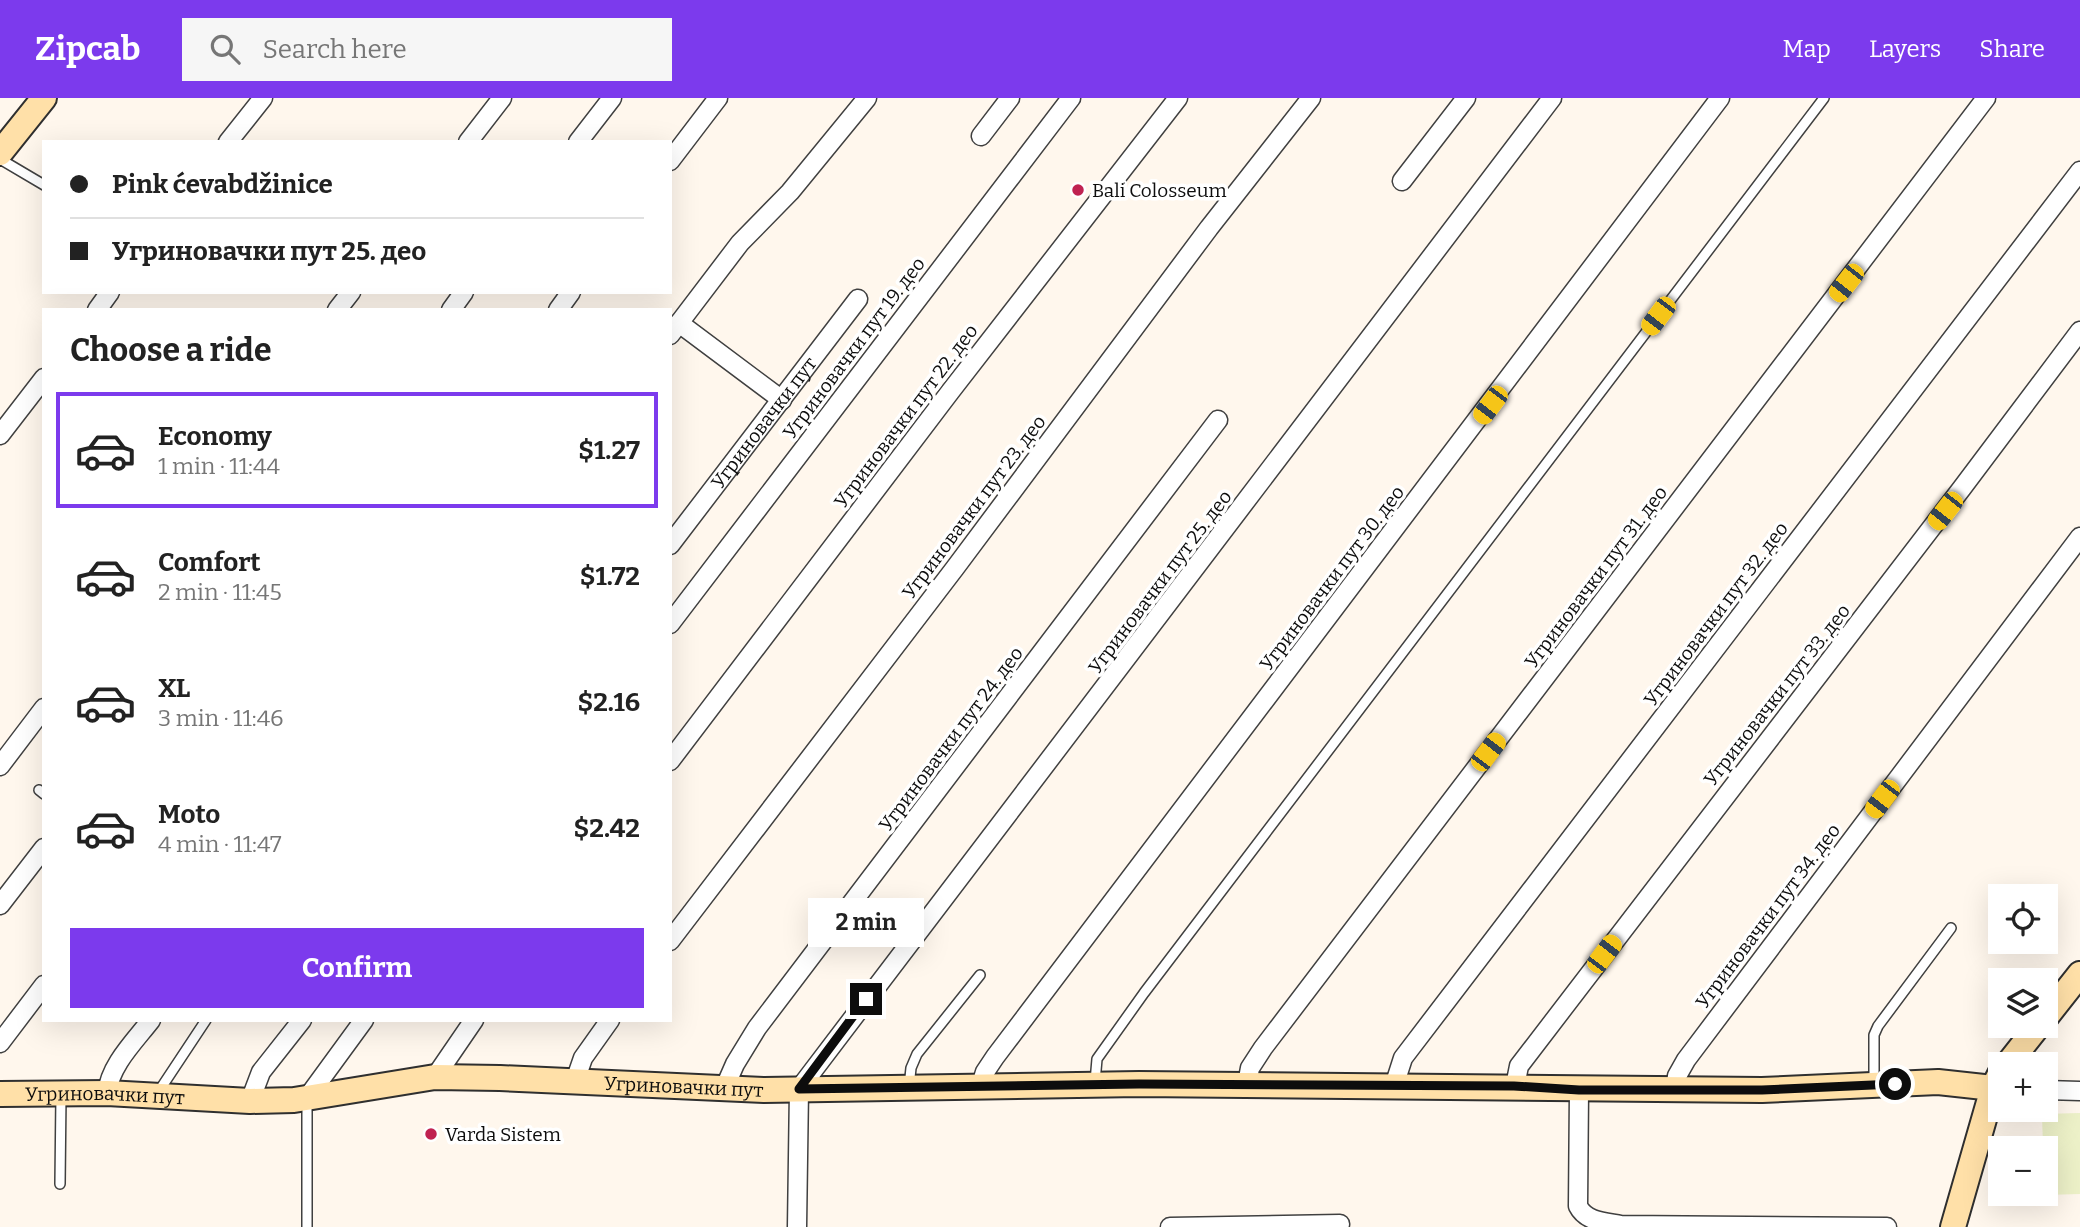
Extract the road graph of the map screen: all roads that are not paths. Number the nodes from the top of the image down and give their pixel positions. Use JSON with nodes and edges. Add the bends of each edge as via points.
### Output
{"nodes":[{"id":1,"x":44,"y":98,"type":"edge"},
{"id":2,"x":262,"y":98,"type":"edge"},
{"id":3,"x":502,"y":98,"type":"edge"},
{"id":4,"x":612,"y":98,"type":"edge"},
{"id":5,"x":718,"y":98,"type":"edge"},
{"id":6,"x":867,"y":98,"type":"edge"},
{"id":7,"x":1010,"y":98,"type":"edge"},
{"id":8,"x":1071,"y":98,"type":"edge"},
{"id":9,"x":1178,"y":98,"type":"edge"},
{"id":10,"x":1311,"y":98,"type":"edge"},
{"id":11,"x":1466,"y":98,"type":"edge"},
{"id":12,"x":1552,"y":98,"type":"edge"},
{"id":13,"x":1720,"y":98,"type":"edge"},
{"id":14,"x":1824,"y":98,"type":"edge"},
{"id":15,"x":1986,"y":98,"type":"edge"},
{"id":16,"x":981,"y":136,"type":"dead end"},
{"id":17,"x":230,"y":140,"type":"edge"},
{"id":18,"x":470,"y":140,"type":"edge"},
{"id":19,"x":580,"y":140,"type":"edge"},
{"id":20,"x":0,"y":153,"type":"edge"},
{"id":21,"x":672,"y":158,"type":"edge"},
{"id":22,"x":0,"y":159,"type":"edge"},
{"id":23,"x":2080,"y":171,"type":"edge"},
{"id":24,"x":1402,"y":181,"type":"dead end"},
{"id":25,"x":42,"y":184,"type":"edge"},
{"id":26,"x":349,"y":294,"type":"edge"},
{"id":27,"x":858,"y":299,"type":"dead end"},
{"id":28,"x":339,"y":308,"type":"edge"},
{"id":29,"x":675,"y":329,"type":"edge"},
{"id":30,"x":2080,"y":331,"type":"edge"},
{"id":31,"x":42,"y":381,"type":"edge"},
{"id":32,"x":782,"y":400,"type":"junction"},
{"id":33,"x":1218,"y":420,"type":"dead end"},
{"id":34,"x":0,"y":435,"type":"edge"},
{"id":35,"x":2080,"y":537,"type":"edge"},
{"id":36,"x":672,"y":542,"type":"edge"},
{"id":37,"x":672,"y":621,"type":"edge"},
{"id":38,"x":42,"y":711,"type":"edge"},
{"id":39,"x":672,"y":758,"type":"edge"},
{"id":40,"x":0,"y":766,"type":"edge"},
{"id":41,"x":42,"y":851,"type":"edge"},
{"id":42,"x":0,"y":905,"type":"edge"},
{"id":43,"x":1951,"y":928,"type":"dead end"},
{"id":44,"x":672,"y":938,"type":"edge"},
{"id":45,"x":2080,"y":974,"type":"edge"},
{"id":46,"x":980,"y":975,"type":"dead end"},
{"id":47,"x":42,"y":988,"type":"edge"},
{"id":48,"x":2058,"y":1002,"type":"edge"},
{"id":49,"x":150,"y":1022,"type":"edge"},
{"id":50,"x":205,"y":1022,"type":"edge"},
{"id":51,"x":300,"y":1022,"type":"edge"},
{"id":52,"x":364,"y":1022,"type":"edge"},
{"id":53,"x":473,"y":1022,"type":"edge"},
{"id":54,"x":609,"y":1022,"type":"edge"},
{"id":55,"x":2029,"y":1038,"type":"edge"},
{"id":56,"x":0,"y":1043,"type":"edge"},
{"id":57,"x":2017,"y":1052,"type":"edge"},
{"id":58,"x":435,"y":1077,"type":"junction"},
{"id":59,"x":575,"y":1081,"type":"junction"},
{"id":60,"x":1988,"y":1083,"type":"edge"},
{"id":61,"x":1094,"y":1084,"type":"junction"},
{"id":62,"x":1247,"y":1084,"type":"junction"},
{"id":63,"x":981,"y":1085,"type":"junction"},
{"id":64,"x":1874,"y":1085,"type":"junction"},
{"id":65,"x":1394,"y":1086,"type":"junction"},
{"id":66,"x":1514,"y":1086,"type":"junction"},
{"id":67,"x":909,"y":1087,"type":"junction"},
{"id":68,"x":724,"y":1089,"type":"junction"},
{"id":69,"x":799,"y":1089,"type":"junction"},
{"id":70,"x":1579,"y":1090,"type":"junction"},
{"id":71,"x":1675,"y":1090,"type":"junction"},
{"id":72,"x":2058,"y":1090,"type":"edge"},
{"id":73,"x":2080,"y":1091,"type":"edge"},
{"id":74,"x":61,"y":1093,"type":"junction"},
{"id":75,"x":107,"y":1093,"type":"junction"},
{"id":76,"x":0,"y":1094,"type":"edge"},
{"id":77,"x":156,"y":1095,"type":"junction"},
{"id":78,"x":307,"y":1098,"type":"junction"},
{"id":79,"x":250,"y":1101,"type":"junction"},
{"id":80,"x":1988,"y":1115,"type":"edge"},
{"id":81,"x":60,"y":1184,"type":"dead end"},
{"id":82,"x":1340,"y":1224,"type":"dead end"},
{"id":83,"x":307,"y":1227,"type":"edge"},
{"id":84,"x":797,"y":1227,"type":"edge"},
{"id":85,"x":1170,"y":1227,"type":"edge"},
{"id":86,"x":1887,"y":1227,"type":"edge"},
{"id":87,"x":1953,"y":1227,"type":"edge"}],
"edges":[{"from":1,"to":20,"type":"street"},
{"from":2,"to":17,"type":"street"},
{"from":3,"to":18,"type":"street"},
{"from":4,"to":19,"type":"street"},
{"from":5,"to":21,"type":"street"},
{"from":6,"to":29,"type":"street","via":[[790,192],[749,231]]},
{"from":7,"to":16,"type":"street"},
{"from":8,"to":37,"type":"street","name":"Угриновачки пут 19. део"},
{"from":9,"to":39,"type":"street","name":"Угриновачки пут 22. део"},
{"from":10,"to":44,"type":"street","name":"Угриновачки пут 23. део"},
{"from":11,"to":24,"type":"street"},
{"from":12,"to":69,"type":"street","name":"Угриновачки пут 25. део"},
{"from":13,"to":63,"type":"street","name":"Угриновачки пут 30. део","via":[[995,1057]]},
{"from":14,"to":61,"type":"lane","via":[[1144,993],[1097,1059]]},
{"from":15,"to":62,"type":"street","name":"Угриновачки пут 31. део","via":[[1263,1048],[1250,1068]]},
{"from":22,"to":25,"type":"lane"},
{"from":23,"to":65,"type":"street","name":"Угриновачки пут 32. део","via":[[1403,1058]]},
{"from":26,"to":28,"type":"street"},
{"from":27,"to":32,"type":"street","name":"Угриновачки пут"},
{"from":29,"to":32,"type":"street"},
{"from":30,"to":66,"type":"street","name":"Угриновачки пут 33. део","via":[[1519,1066]]},
{"from":31,"to":34,"type":"street"},
{"from":32,"to":36,"type":"street","name":"Угриновачки пут"},
{"from":33,"to":68,"type":"street","name":"Угриновачки пут 24. део","via":[[757,1028]]},
{"from":35,"to":71,"type":"street","name":"Угриновачки пут 34. део","via":[[1686,1060]]},
{"from":38,"to":40,"type":"street"},
{"from":41,"to":42,"type":"street"},
{"from":43,"to":64,"type":"lane","via":[[1878,1026]]},
{"from":45,"to":48,"type":"street"},
{"from":46,"to":67,"type":"lane","via":[[918,1054]]},
{"from":47,"to":56,"type":"street"},
{"from":49,"to":75,"type":"street","via":[[114,1070]]},
{"from":50,"to":77,"type":"lane"},
{"from":51,"to":79,"type":"street","via":[[261,1072]]},
{"from":52,"to":78,"type":"street"},
{"from":53,"to":58,"type":"street"},
{"from":54,"to":59,"type":"street","via":[[583,1058]]},
{"from":55,"to":57,"type":"street"},
{"from":58,"to":59,"type":"street","name":"Угриновачки пут"},
{"from":58,"to":78,"type":"street","name":"Угриновачки пут"},
{"from":59,"to":68,"type":"street","name":"Угриновачки пут"},
{"from":60,"to":64,"type":"street","name":"Угриновачки пут"},
{"from":61,"to":62,"type":"street","name":"Угриновачки пут"},
{"from":61,"to":63,"type":"street","name":"Угриновачки пут"},
{"from":62,"to":65,"type":"street","name":"Угриновачки пут"},
{"from":63,"to":67,"type":"street","name":"Угриновачки пут"},
{"from":64,"to":71,"type":"street","name":"Угриновачки пут"},
{"from":65,"to":66,"type":"street","name":"Угриновачки пут"},
{"from":66,"to":70,"type":"street","name":"Угриновачки пут"},
{"from":67,"to":69,"type":"street","name":"Угриновачки пут"},
{"from":68,"to":69,"type":"street","name":"Угриновачки пут"},
{"from":69,"to":84,"type":"street"},
{"from":70,"to":71,"type":"street","name":"Угриновачки пут"},
{"from":70,"to":86,"type":"street","via":[[1578,1206],[1596,1221]]},
{"from":72,"to":73,"type":"street"},
{"from":74,"to":75,"type":"street","name":"Угриновачки пут"},
{"from":74,"to":76,"type":"street","name":"Угриновачки пут"},
{"from":74,"to":81,"type":"lane"},
{"from":75,"to":77,"type":"street","name":"Угриновачки пут"},
{"from":77,"to":79,"type":"street","name":"Угриновачки пут"},
{"from":78,"to":79,"type":"street","name":"Угриновачки пут"},
{"from":78,"to":83,"type":"lane"},
{"from":80,"to":87,"type":"street"},
{"from":82,"to":85,"type":"street"}]}
